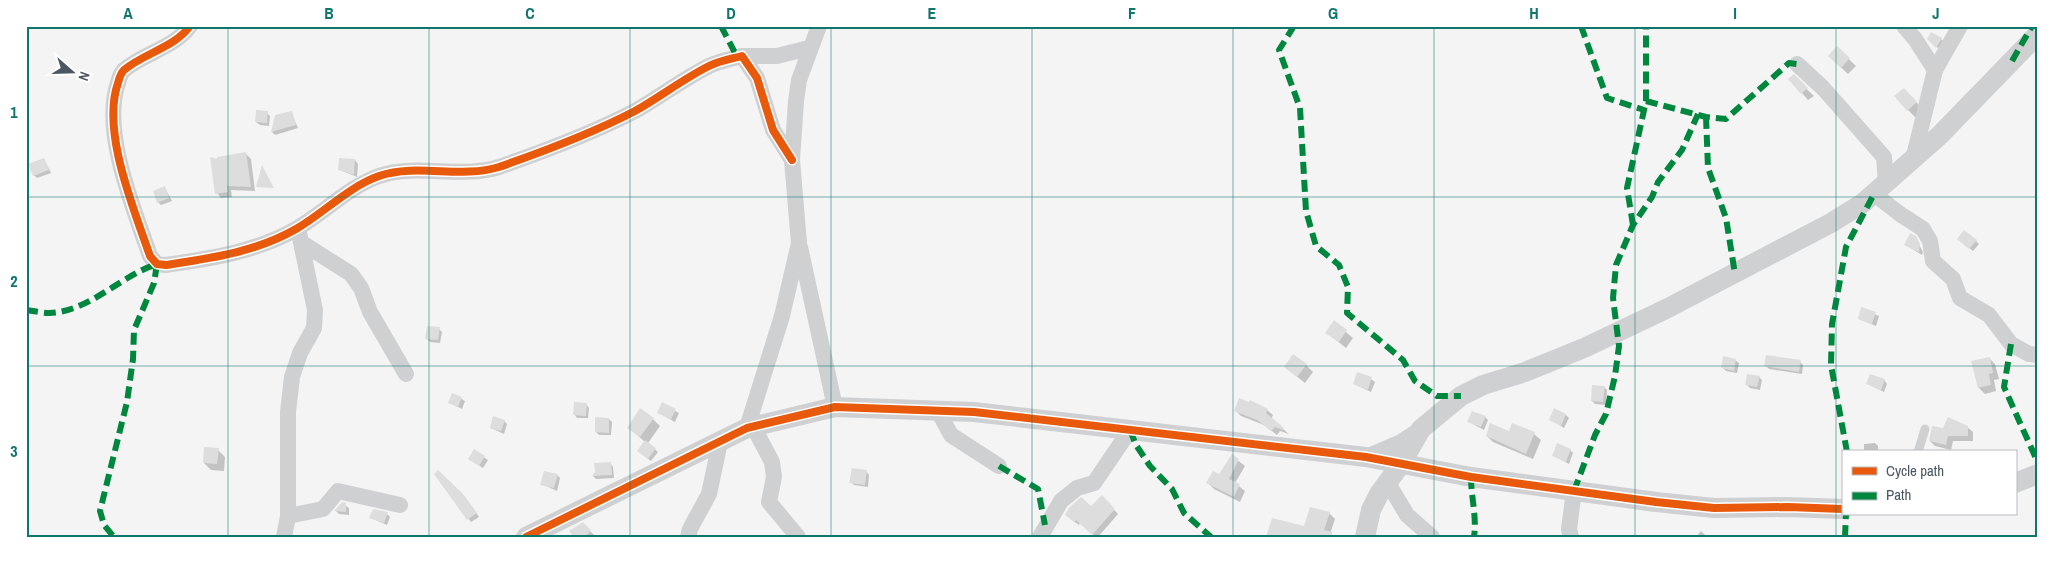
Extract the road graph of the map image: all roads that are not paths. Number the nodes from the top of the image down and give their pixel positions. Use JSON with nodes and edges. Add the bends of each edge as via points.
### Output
{"nodes":[{"id":1,"x":190,"y":26,"type":"edge"},
{"id":2,"x":819,"y":26,"type":"edge"},
{"id":3,"x":1904,"y":26,"type":"edge"},
{"id":4,"x":1960,"y":26,"type":"edge"},
{"id":5,"x":2038,"y":34,"type":"edge"},
{"id":6,"x":809,"y":48,"type":"junction"},
{"id":7,"x":742,"y":56,"type":"junction"},
{"id":8,"x":1797,"y":64,"type":"dead end"},
{"id":9,"x":1935,"y":70,"type":"junction"},
{"id":10,"x":792,"y":160,"type":"junction"},
{"id":11,"x":1913,"y":160,"type":"junction"},
{"id":12,"x":1880,"y":188,"type":"junction"},
{"id":13,"x":300,"y":235,"type":"junction"},
{"id":14,"x":799,"y":243,"type":"junction"},
{"id":15,"x":2038,"y":355,"type":"edge"},
{"id":16,"x":406,"y":374,"type":"dead end"},
{"id":17,"x":835,"y":407,"type":"junction"},
{"id":18,"x":938,"y":411,"type":"junction"},
{"id":19,"x":750,"y":427,"type":"junction"},
{"id":20,"x":1421,"y":429,"type":"junction"},
{"id":21,"x":1130,"y":430,"type":"junction"},
{"id":22,"x":1925,"y":430,"type":"dead end"},
{"id":23,"x":720,"y":442,"type":"junction"},
{"id":24,"x":1919,"y":450,"type":"edge"},
{"id":25,"x":1366,"y":458,"type":"junction"},
{"id":26,"x":1401,"y":464,"type":"junction"},
{"id":27,"x":999,"y":466,"type":"dead end"},
{"id":28,"x":2038,"y":474,"type":"edge"},
{"id":29,"x":1388,"y":483,"type":"junction"},
{"id":30,"x":2016,"y":483,"type":"edge"},
{"id":31,"x":1574,"y":491,"type":"junction"},
{"id":32,"x":400,"y":505,"type":"dead end"},
{"id":33,"x":1842,"y":509,"type":"edge"},
{"id":34,"x":288,"y":516,"type":"junction"},
{"id":35,"x":284,"y":537,"type":"edge"},
{"id":36,"x":526,"y":537,"type":"edge"},
{"id":37,"x":688,"y":537,"type":"edge"},
{"id":38,"x":798,"y":537,"type":"edge"},
{"id":39,"x":1040,"y":537,"type":"edge"},
{"id":40,"x":1365,"y":537,"type":"edge"},
{"id":41,"x":1432,"y":537,"type":"edge"},
{"id":42,"x":1571,"y":537,"type":"edge"}],
"edges":[{"from":1,"to":13,"type":"street","via":[[180,37],[122,71],[113,98],[112,127],[150,256],[157,264],[166,265],[238,253]]},
{"from":2,"to":6,"type":"street"},
{"from":3,"to":9,"type":"street"},
{"from":4,"to":9,"type":"street"},
{"from":5,"to":11,"type":"street"},
{"from":6,"to":7,"type":"street","via":[[777,56]]},
{"from":6,"to":10,"type":"street","via":[[799,80]]},
{"from":7,"to":10,"type":"street","via":[[757,78],[773,130]]},
{"from":7,"to":13,"type":"street","via":[[711,65],[605,126],[496,168],[477,171],[414,170],[378,177],[341,198]]},
{"from":8,"to":12,"type":"street","via":[[1884,157]]},
{"from":9,"to":11,"type":"street"},
{"from":10,"to":14,"type":"street"},
{"from":11,"to":12,"type":"street"},
{"from":12,"to":15,"type":"street","via":[[1900,214],[1923,229],[1930,241],[1933,261],[1953,279],[1960,298],[1989,315],[2011,344]]},
{"from":12,"to":20,"type":"street","via":[[1831,223],[1666,309],[1584,348],[1461,396]]},
{"from":13,"to":16,"type":"street","via":[[350,274],[361,288],[370,312]]},
{"from":13,"to":34,"type":"street","via":[[315,310],[314,328],[300,352],[292,377],[288,412]]},
{"from":14,"to":17,"type":"street"},
{"from":14,"to":19,"type":"street"},
{"from":17,"to":18,"type":"street"},
{"from":17,"to":19,"type":"street"},
{"from":18,"to":21,"type":"street","via":[[974,412]]},
{"from":18,"to":27,"type":"street","via":[[951,434]]},
{"from":19,"to":23,"type":"street"},
{"from":19,"to":38,"type":"street","via":[[772,462],[774,477],[769,502]]},
{"from":20,"to":25,"type":"street"},
{"from":20,"to":26,"type":"street"},
{"from":21,"to":25,"type":"street"},
{"from":21,"to":39,"type":"street","via":[[1094,483],[1077,488],[1061,501]]},
{"from":22,"to":24,"type":"lane"},
{"from":23,"to":36,"type":"street"},
{"from":23,"to":37,"type":"street","via":[[709,494]]},
{"from":25,"to":26,"type":"street"},
{"from":26,"to":29,"type":"street"},
{"from":26,"to":31,"type":"street"},
{"from":28,"to":30,"type":"street"},
{"from":29,"to":40,"type":"street","via":[[1371,510]]},
{"from":29,"to":41,"type":"street","via":[[1407,515]]},
{"from":31,"to":33,"type":"street","via":[[1714,508]]},
{"from":31,"to":42,"type":"street","via":[[1569,528]]},
{"from":32,"to":34,"type":"street","via":[[338,491],[323,509]]},
{"from":34,"to":35,"type":"street"}]}
